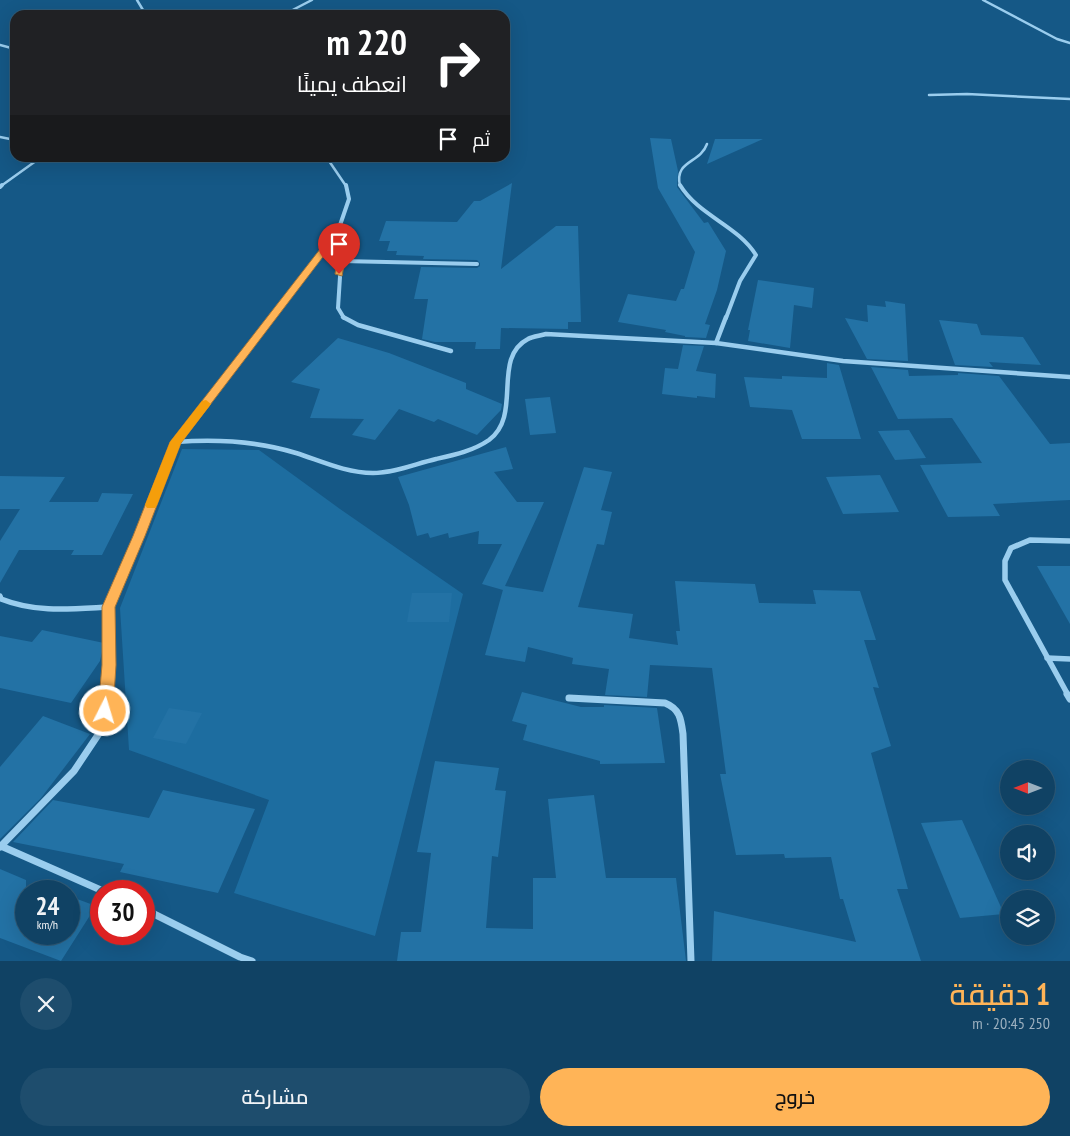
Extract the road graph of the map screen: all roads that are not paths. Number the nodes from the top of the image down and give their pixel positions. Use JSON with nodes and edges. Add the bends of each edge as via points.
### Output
{"nodes":[{"id":1,"x":312,"y":0,"type":"edge"},
{"id":2,"x":982,"y":0,"type":"edge"},
{"id":3,"x":293,"y":10,"type":"edge"},
{"id":4,"x":1069,"y":44,"type":"edge"},
{"id":5,"x":928,"y":95,"type":"dead end"},
{"id":6,"x":1070,"y":99,"type":"edge"},
{"id":7,"x":706,"y":144,"type":"dead end"},
{"id":8,"x":34,"y":162,"type":"edge"},
{"id":9,"x":330,"y":162,"type":"edge"},
{"id":10,"x":0,"y":187,"type":"edge"},
{"id":11,"x":334,"y":237,"type":"junction"},
{"id":12,"x":341,"y":261,"type":"junction"},
{"id":13,"x":476,"y":264,"type":"dead end"},
{"id":14,"x":716,"y":342,"type":"junction"},
{"id":15,"x":451,"y":351,"type":"dead end"},
{"id":16,"x":1070,"y":377,"type":"edge"},
{"id":17,"x":176,"y":442,"type":"junction"},
{"id":18,"x":1070,"y":541,"type":"edge"},
{"id":19,"x":0,"y":596,"type":"edge"},
{"id":20,"x":108,"y":607,"type":"junction"},
{"id":21,"x":1047,"y":658,"type":"junction"},
{"id":22,"x":1070,"y":659,"type":"edge"},
{"id":23,"x":569,"y":698,"type":"dead end"},
{"id":24,"x":1070,"y":699,"type":"edge"},
{"id":25,"x":0,"y":847,"type":"edge"},
{"id":26,"x":90,"y":885,"type":"edge"},
{"id":27,"x":155,"y":914,"type":"edge"},
{"id":28,"x":252,"y":961,"type":"edge"},
{"id":29,"x":691,"y":961,"type":"edge"}],
"edges":[{"from":1,"to":3,"type":"street"},
{"from":2,"to":4,"type":"street"},
{"from":5,"to":6,"type":"street"},
{"from":7,"to":14,"type":"street","via":[[704,153],[681,170],[680,187],[694,203],[743,239],[756,255],[740,281]]},
{"from":8,"to":10,"type":"street"},
{"from":9,"to":11,"type":"street","via":[[350,191],[347,212]]},
{"from":11,"to":12,"type":"street"},
{"from":11,"to":17,"type":"street"},
{"from":12,"to":13,"type":"street"},
{"from":12,"to":15,"type":"street","via":[[338,308],[346,320]]},
{"from":14,"to":16,"type":"street","via":[[843,361]]},
{"from":14,"to":17,"type":"street","via":[[562,334],[534,336],[516,347],[512,356],[504,420],[499,431],[469,450],[389,471],[359,471],[241,440]]},
{"from":17,"to":20,"type":"street"},
{"from":18,"to":21,"type":"street","via":[[1030,540],[1011,548],[1004,561],[1004,580]]},
{"from":19,"to":20,"type":"street","via":[[18,607],[53,611]]},
{"from":20,"to":25,"type":"street","via":[[109,665],[104,726],[74,771]]},
{"from":21,"to":22,"type":"street"},
{"from":21,"to":24,"type":"street"},
{"from":23,"to":29,"type":"street","via":[[665,703],[676,707],[680,714]]},
{"from":25,"to":26,"type":"street"},
{"from":27,"to":28,"type":"street"}]}
